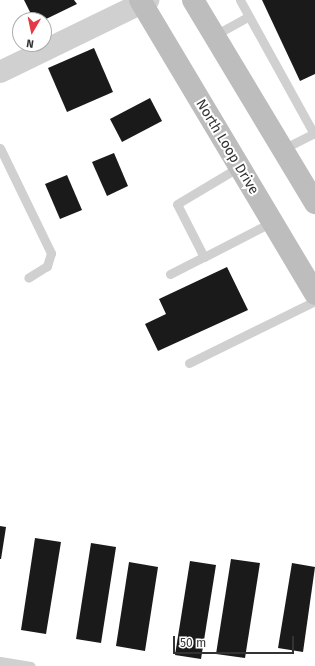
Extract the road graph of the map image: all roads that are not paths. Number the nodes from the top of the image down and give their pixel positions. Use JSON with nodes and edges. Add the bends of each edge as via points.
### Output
{"nodes":[{"id":1,"x":194,"y":0,"type":"edge"},
{"id":2,"x":240,"y":0,"type":"edge"},
{"id":3,"x":144,"y":1,"type":"edge"},
{"id":4,"x":248,"y":17,"type":"junction"},
{"id":5,"x":215,"y":35,"type":"junction"},
{"id":6,"x":0,"y":72,"type":"edge"},
{"id":7,"x":315,"y":134,"type":"edge"},
{"id":8,"x":0,"y":148,"type":"edge"},
{"id":9,"x":283,"y":149,"type":"junction"},
{"id":10,"x":239,"y":167,"type":"junction"},
{"id":11,"x":315,"y":203,"type":"edge"},
{"id":12,"x":272,"y":222,"type":"junction"},
{"id":13,"x":204,"y":257,"type":"junction"},
{"id":14,"x":170,"y":274,"type":"dead end"},
{"id":15,"x":28,"y":278,"type":"dead end"},
{"id":16,"x":315,"y":294,"type":"edge"},
{"id":17,"x":315,"y":301,"type":"edge"},
{"id":18,"x":189,"y":363,"type":"dead end"},
{"id":19,"x":0,"y":661,"type":"edge"},
{"id":20,"x":32,"y":666,"type":"edge"}],
"edges":[{"from":1,"to":5,"type":"main road"},
{"from":2,"to":4,"type":"lane"},
{"from":3,"to":6,"type":"street"},
{"from":3,"to":10,"type":"main road","name":"North Loop Drive"},
{"from":4,"to":5,"type":"lane"},
{"from":4,"to":7,"type":"lane"},
{"from":5,"to":9,"type":"main road"},
{"from":7,"to":9,"type":"lane"},
{"from":8,"to":15,"type":"lane","via":[[51,253],[47,266]]},
{"from":9,"to":11,"type":"main road"},
{"from":10,"to":12,"type":"main road","name":"North Loop Drive"},
{"from":10,"to":13,"type":"lane","via":[[177,204]]},
{"from":12,"to":13,"type":"lane"},
{"from":12,"to":16,"type":"main road","name":"North Loop Drive"},
{"from":13,"to":14,"type":"lane"},
{"from":17,"to":18,"type":"lane"},
{"from":19,"to":20,"type":"lane"}]}
